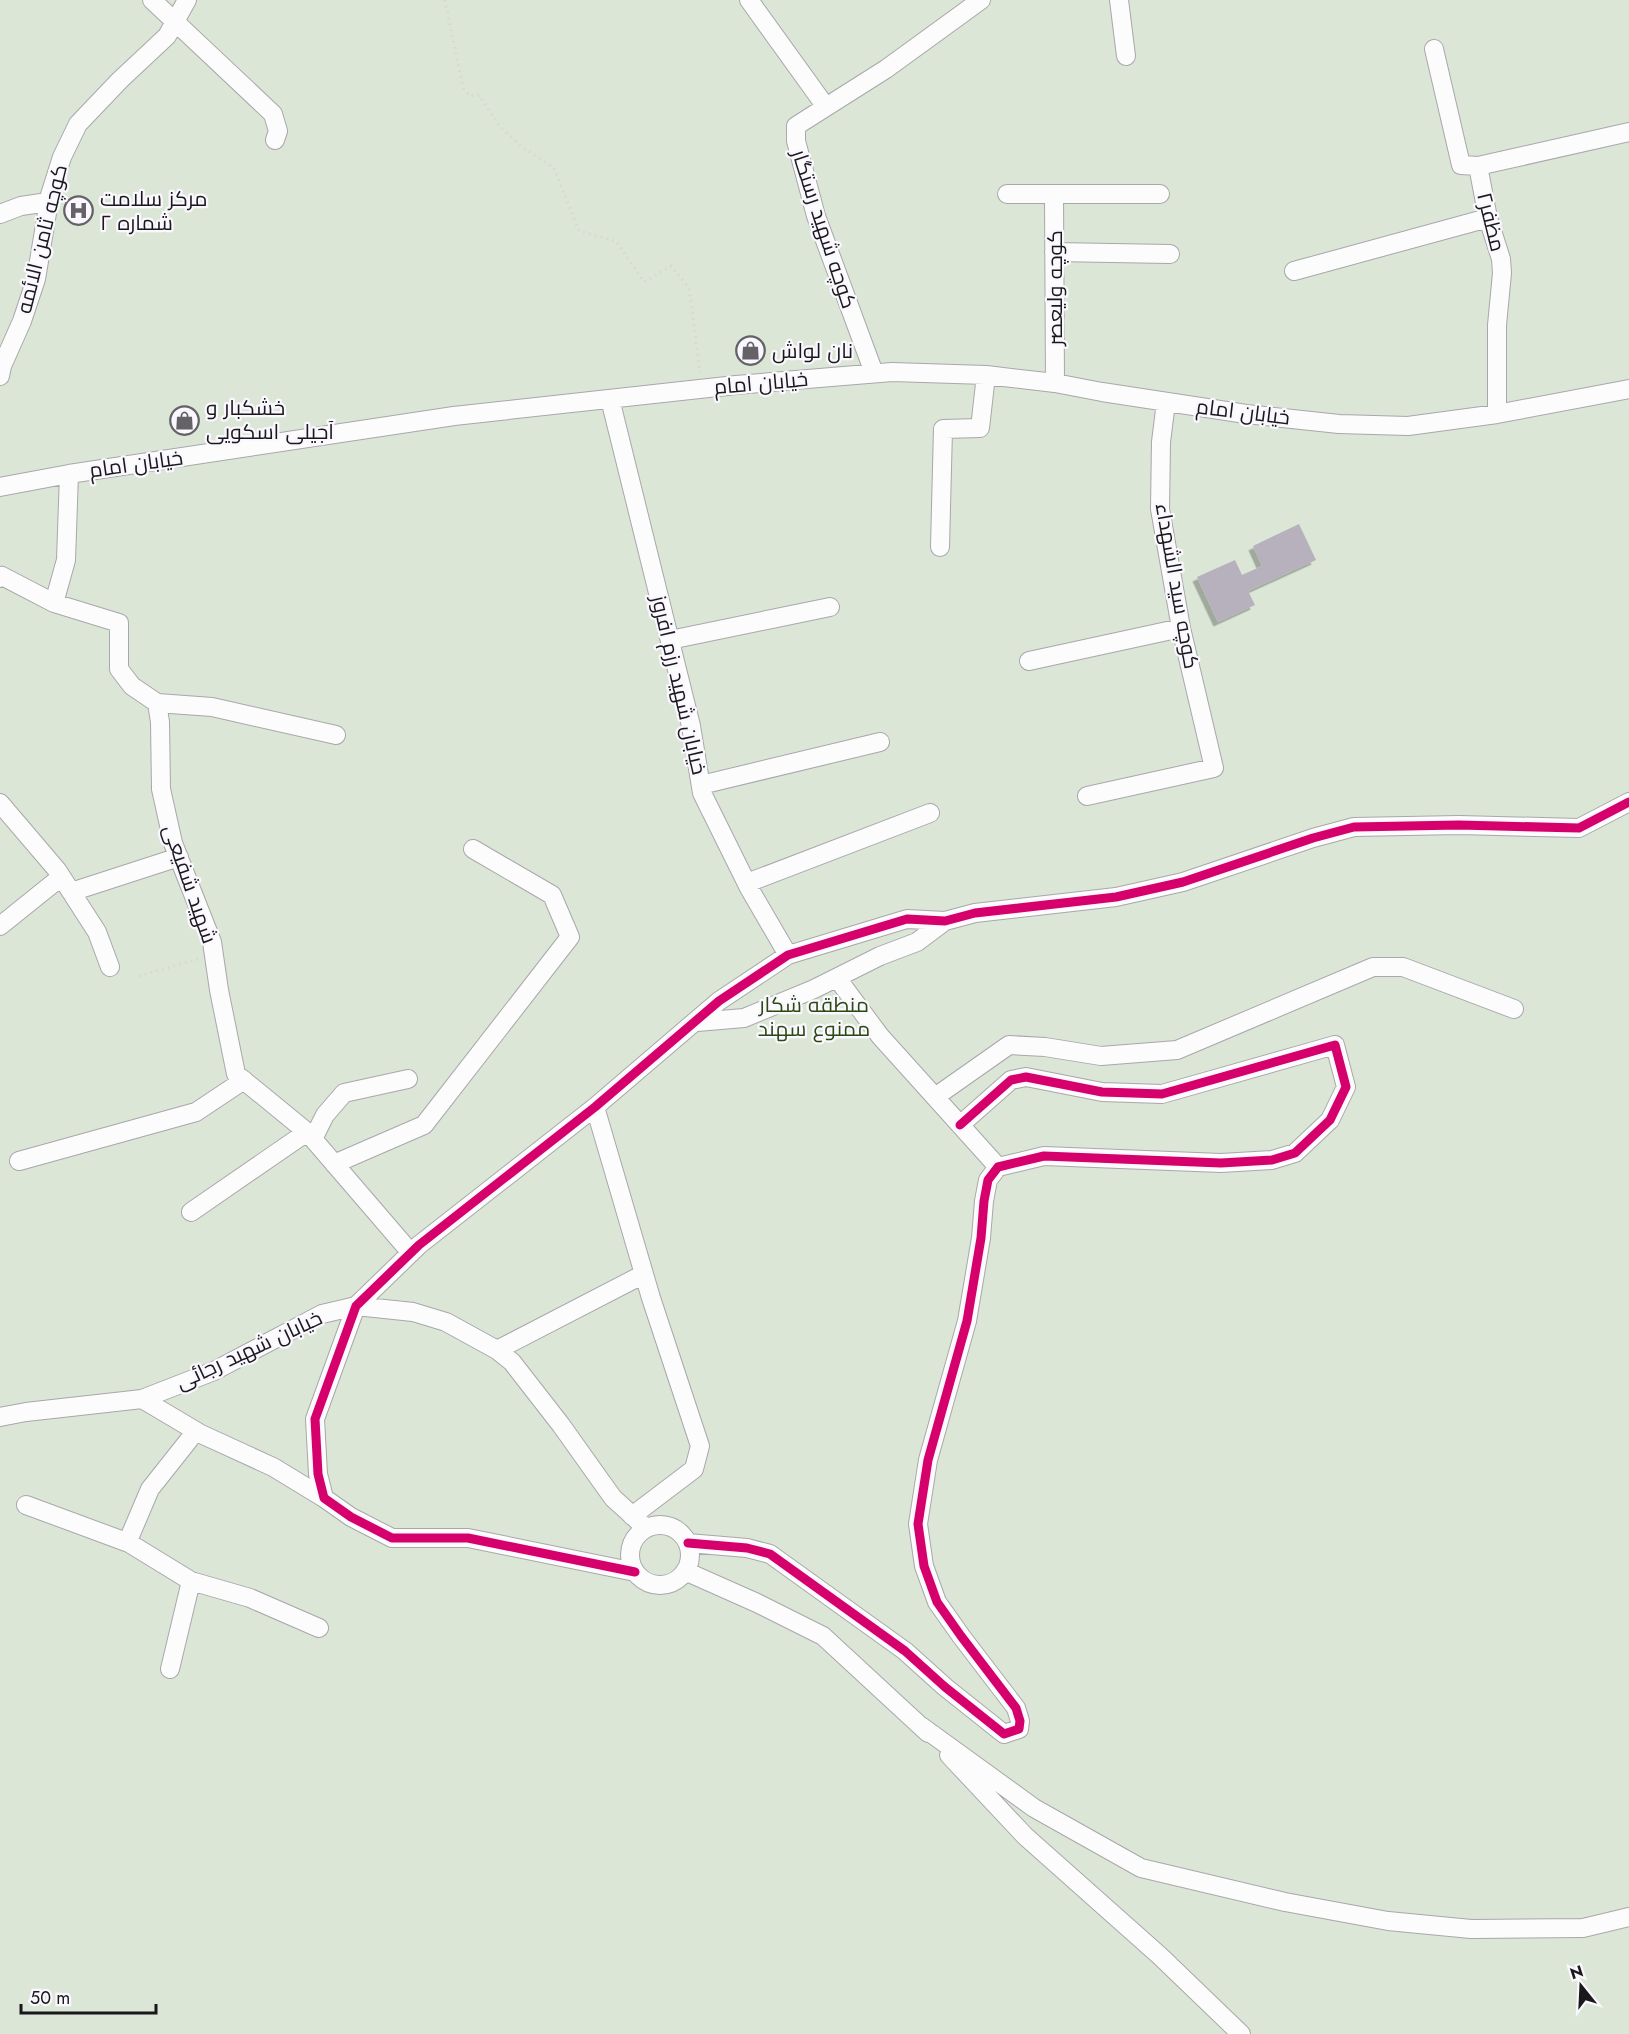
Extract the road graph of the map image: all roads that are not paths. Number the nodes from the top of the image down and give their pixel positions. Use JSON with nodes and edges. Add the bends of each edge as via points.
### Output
{"nodes":[{"id":1,"x":152,"y":0,"type":"edge"},
{"id":2,"x":187,"y":0,"type":"edge"},
{"id":3,"x":749,"y":0,"type":"edge"},
{"id":4,"x":981,"y":0,"type":"edge"},
{"id":5,"x":1119,"y":0,"type":"edge"},
{"id":6,"x":175,"y":21,"type":"junction"},
{"id":7,"x":1434,"y":49,"type":"dead end"},
{"id":8,"x":1126,"y":56,"type":"dead end"},
{"id":9,"x":826,"y":107,"type":"junction"},
{"id":10,"x":1629,"y":132,"type":"edge"},
{"id":11,"x":275,"y":140,"type":"dead end"},
{"id":12,"x":1478,"y":166,"type":"junction"},
{"id":13,"x":1007,"y":194,"type":"dead end"},
{"id":14,"x":1054,"y":194,"type":"junction"},
{"id":15,"x":1160,"y":194,"type":"dead end"},
{"id":16,"x":48,"y":202,"type":"junction"},
{"id":17,"x":0,"y":213,"type":"edge"},
{"id":18,"x":1488,"y":218,"type":"junction"},
{"id":19,"x":1054,"y":252,"type":"junction"},
{"id":20,"x":1170,"y":254,"type":"dead end"},
{"id":21,"x":1294,"y":271,"type":"dead end"},
{"id":22,"x":874,"y":373,"type":"junction"},
{"id":23,"x":986,"y":375,"type":"junction"},
{"id":24,"x":0,"y":376,"type":"edge"},
{"id":25,"x":1055,"y":383,"type":"junction"},
{"id":26,"x":1629,"y":389,"type":"edge"},
{"id":27,"x":610,"y":399,"type":"junction"},
{"id":28,"x":1166,"y":402,"type":"junction"},
{"id":29,"x":1497,"y":414,"type":"junction"},
{"id":30,"x":69,"y":474,"type":"junction"},
{"id":31,"x":0,"y":487,"type":"edge"},
{"id":32,"x":940,"y":547,"type":"dead end"},
{"id":33,"x":0,"y":578,"type":"edge"},
{"id":34,"x":54,"y":603,"type":"junction"},
{"id":35,"x":830,"y":607,"type":"dead end"},
{"id":36,"x":1181,"y":628,"type":"junction"},
{"id":37,"x":670,"y":640,"type":"junction"},
{"id":38,"x":1029,"y":661,"type":"dead end"},
{"id":39,"x":158,"y":703,"type":"junction"},
{"id":40,"x":336,"y":735,"type":"dead end"},
{"id":41,"x":880,"y":742,"type":"dead end"},
{"id":42,"x":701,"y":785,"type":"junction"},
{"id":43,"x":1087,"y":796,"type":"dead end"},
{"id":44,"x":1629,"y":802,"type":"edge"},
{"id":45,"x":0,"y":803,"type":"edge"},
{"id":46,"x":930,"y":813,"type":"dead end"},
{"id":47,"x":473,"y":849,"type":"dead end"},
{"id":48,"x":179,"y":857,"type":"junction"},
{"id":49,"x":747,"y":883,"type":"junction"},
{"id":50,"x":66,"y":885,"type":"junction"},
{"id":51,"x":945,"y":921,"type":"junction"},
{"id":52,"x":0,"y":926,"type":"edge"},
{"id":53,"x":788,"y":955,"type":"junction"},
{"id":54,"x":110,"y":967,"type":"dead end"},
{"id":55,"x":837,"y":978,"type":"junction"},
{"id":56,"x":1514,"y":1009,"type":"dead end"},
{"id":57,"x":697,"y":1022,"type":"junction"},
{"id":58,"x":408,"y":1079,"type":"dead end"},
{"id":59,"x":244,"y":1080,"type":"junction"},
{"id":60,"x":935,"y":1097,"type":"junction"},
{"id":61,"x":595,"y":1107,"type":"junction"},
{"id":62,"x":960,"y":1125,"type":"junction"},
{"id":63,"x":310,"y":1135,"type":"junction"},
{"id":64,"x":19,"y":1161,"type":"dead end"},
{"id":65,"x":334,"y":1164,"type":"junction"},
{"id":66,"x":999,"y":1167,"type":"junction"},
{"id":67,"x":191,"y":1212,"type":"dead end"},
{"id":68,"x":411,"y":1253,"type":"junction"},
{"id":69,"x":644,"y":1274,"type":"junction"},
{"id":70,"x":356,"y":1306,"type":"junction"},
{"id":71,"x":498,"y":1350,"type":"junction"},
{"id":72,"x":142,"y":1399,"type":"junction"},
{"id":73,"x":0,"y":1417,"type":"edge"},
{"id":74,"x":196,"y":1431,"type":"junction"},
{"id":75,"x":324,"y":1498,"type":"junction"},
{"id":76,"x":26,"y":1505,"type":"dead end"},
{"id":77,"x":639,"y":1522,"type":"junction"},
{"id":78,"x":129,"y":1543,"type":"junction"},
{"id":79,"x":688,"y":1543,"type":"junction"},
{"id":80,"x":685,"y":1571,"type":"junction"},
{"id":81,"x":635,"y":1572,"type":"junction"},
{"id":82,"x":191,"y":1581,"type":"junction"},
{"id":83,"x":319,"y":1628,"type":"dead end"},
{"id":84,"x":170,"y":1669,"type":"dead end"},
{"id":85,"x":921,"y":1725,"type":"junction"},
{"id":86,"x":1629,"y":1917,"type":"edge"},
{"id":87,"x":1241,"y":2034,"type":"edge"}],
"edges":[{"from":1,"to":6,"type":"street"},
{"from":2,"to":6,"type":"street","name":"کوچه ثامن الائمه"},
{"from":3,"to":9,"type":"street"},
{"from":4,"to":9,"type":"street","name":"کوچه شهید رستگار"},
{"from":5,"to":8,"type":"street"},
{"from":6,"to":11,"type":"street","via":[[273,114],[278,131]]},
{"from":6,"to":16,"type":"street","name":"کوچه ثامن الائمه","via":[[167,36],[78,124],[62,157]]},
{"from":7,"to":12,"type":"street","name":"مظفر۲","via":[[1461,165]]},
{"from":9,"to":22,"type":"street","name":"کوچه شهید رستگار","via":[[796,126],[796,141],[816,216]]},
{"from":10,"to":12,"type":"street"},
{"from":12,"to":18,"type":"street","name":"مظفر۲"},
{"from":13,"to":14,"type":"street"},
{"from":14,"to":15,"type":"street"},
{"from":14,"to":19,"type":"street","name":"کوچه ولیعصر"},
{"from":16,"to":17,"type":"street"},
{"from":16,"to":24,"type":"street","name":"کوچه ثامن الائمه","via":[[36,279]]},
{"from":18,"to":21,"type":"street"},
{"from":18,"to":29,"type":"street","name":"مظفر۲","via":[[1502,273],[1497,325]]},
{"from":19,"to":20,"type":"street"},
{"from":19,"to":25,"type":"street","name":"کوچه ولیعصر"},
{"from":22,"to":23,"type":"street","name":"خیابان امام"},
{"from":22,"to":27,"type":"street","name":"خیابان امام"},
{"from":23,"to":25,"type":"street","name":"خیابان امام"},
{"from":23,"to":32,"type":"street","via":[[980,428],[943,429]]},
{"from":25,"to":28,"type":"street","name":"خیابان امام"},
{"from":26,"to":29,"type":"street","name":"خیابان امام"},
{"from":27,"to":30,"type":"street","name":"خیابان امام","via":[[454,416]]},
{"from":27,"to":37,"type":"street","name":"خیابان شهید رزم افروز"},
{"from":28,"to":29,"type":"street","name":"خیابان امام","via":[[1339,424],[1408,426]]},
{"from":28,"to":36,"type":"street","name":"کوچه سید الشهداء","via":[[1160,509]]},
{"from":30,"to":31,"type":"street","name":"خیابان امام"},
{"from":30,"to":34,"type":"street","via":[[66,560]]},
{"from":33,"to":34,"type":"street"},
{"from":34,"to":39,"type":"street","via":[[119,623],[119,669],[132,686]]},
{"from":35,"to":37,"type":"street"},
{"from":36,"to":38,"type":"street"},
{"from":36,"to":43,"type":"street","name":"کوچه سید الشهداء","via":[[1214,768]]},
{"from":37,"to":42,"type":"street","name":"خیابان شهید رزم افروز"},
{"from":39,"to":40,"type":"street","via":[[212,707]]},
{"from":39,"to":48,"type":"street","name":"شهید شفیعی","via":[[161,789]]},
{"from":41,"to":42,"type":"street"},
{"from":42,"to":49,"type":"street","name":"خیابان شهید رزم افروز"},
{"from":44,"to":51,"type":"street","via":[[1579,828],[1354,827],[1183,882],[1116,897]]},
{"from":45,"to":50,"type":"street"},
{"from":46,"to":49,"type":"street"},
{"from":47,"to":65,"type":"street","via":[[552,895],[570,937],[424,1125]]},
{"from":48,"to":50,"type":"street"},
{"from":48,"to":59,"type":"street","name":"شهید شفیعی","via":[[212,942],[236,1074]]},
{"from":49,"to":53,"type":"street","name":"خیابان شهید رزم افروز"},
{"from":50,"to":52,"type":"street"},
{"from":50,"to":54,"type":"street","via":[[97,932]]},
{"from":51,"to":53,"type":"street","via":[[907,919]]},
{"from":51,"to":55,"type":"street","via":[[917,942]]},
{"from":53,"to":57,"type":"street","via":[[719,1001]]},
{"from":55,"to":57,"type":"street","via":[[744,1018]]},
{"from":55,"to":60,"type":"street","via":[[880,1036]]},
{"from":56,"to":60,"type":"street","via":[[1403,968],[1373,967],[1177,1050],[1101,1056],[1008,1045]]},
{"from":57,"to":61,"type":"street"},
{"from":58,"to":63,"type":"street","via":[[344,1093]]},
{"from":59,"to":63,"type":"street","name":"شهید شفیعی"},
{"from":59,"to":64,"type":"street","via":[[196,1112]]},
{"from":60,"to":62,"type":"street"},
{"from":61,"to":68,"type":"street"},
{"from":61,"to":69,"type":"street"},
{"from":62,"to":66,"type":"street"},
{"from":62,"to":66,"type":"street","via":[[1011,1080],[1026,1077],[1102,1092],[1162,1094],[1335,1045],[1346,1087],[1330,1120],[1295,1153],[1272,1160],[1221,1163],[1044,1156]]},
{"from":63,"to":65,"type":"street","name":"شهید شفیعی"},
{"from":63,"to":67,"type":"street"},
{"from":65,"to":68,"type":"street","name":"شهید شفیعی"},
{"from":66,"to":79,"type":"street","via":[[988,1180],[967,1321],[928,1460],[918,1524],[924,1566],[937,1602],[1016,1708],[1019,1729],[1004,1734],[905,1651],[770,1554]]},
{"from":68,"to":70,"type":"street"},
{"from":69,"to":71,"type":"street"},
{"from":69,"to":77,"type":"street","via":[[700,1446],[694,1469]]},
{"from":70,"to":71,"type":"street","via":[[414,1312],[446,1322]]},
{"from":70,"to":72,"type":"street","name":"خیابان شهید رجائی","via":[[322,1314],[214,1371]]},
{"from":70,"to":75,"type":"street","via":[[315,1419],[318,1474]]},
{"from":71,"to":77,"type":"street","via":[[512,1362],[561,1425],[613,1498]]},
{"from":72,"to":73,"type":"street","name":"خیابان شهید رجائی"},
{"from":72,"to":74,"type":"street"},
{"from":74,"to":75,"type":"street","via":[[273,1467]]},
{"from":74,"to":78,"type":"street","via":[[150,1489]]},
{"from":75,"to":81,"type":"street","via":[[392,1538],[468,1538]]},
{"from":76,"to":78,"type":"street"},
{"from":77,"to":79,"type":"street","via":[[675,1529]]},
{"from":77,"to":81,"type":"street","via":[[630,1553]]},
{"from":78,"to":82,"type":"street"},
{"from":79,"to":80,"type":"street","via":[[690,1553]]},
{"from":80,"to":81,"type":"street","via":[[660,1585]]},
{"from":80,"to":85,"type":"street","via":[[823,1636]]},
{"from":82,"to":83,"type":"street","via":[[250,1598]]},
{"from":82,"to":84,"type":"street"},
{"from":85,"to":86,"type":"street","via":[[1034,1808],[1141,1868],[1285,1902],[1400,1922],[1471,1929],[1583,1928]]},
{"from":85,"to":87,"type":"street","via":[[1025,1836]]}]}
